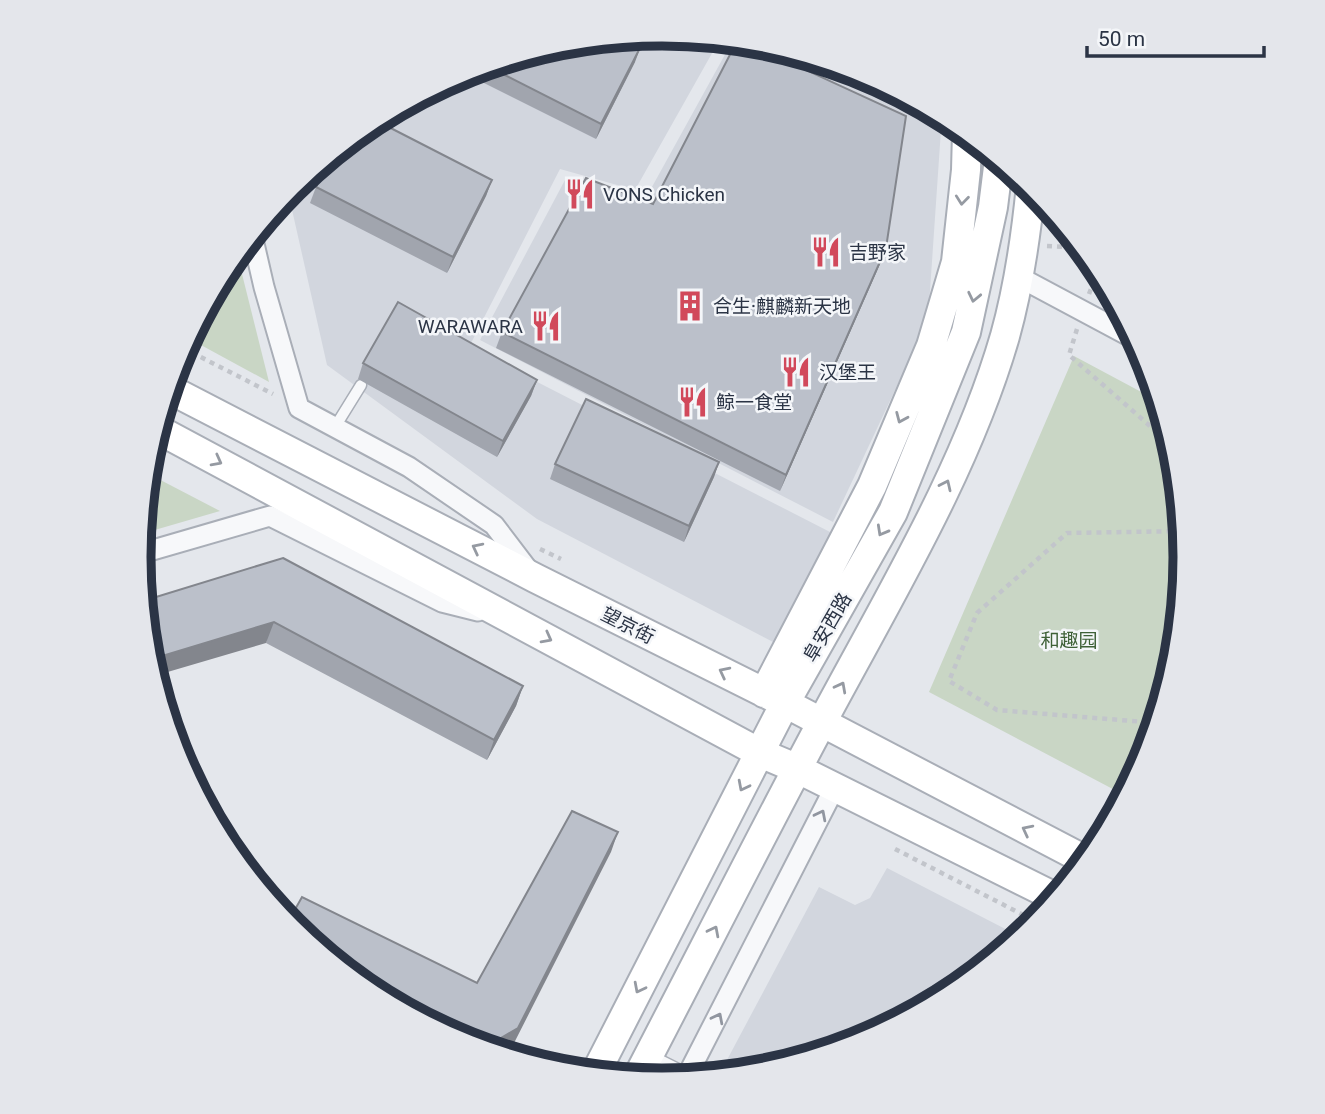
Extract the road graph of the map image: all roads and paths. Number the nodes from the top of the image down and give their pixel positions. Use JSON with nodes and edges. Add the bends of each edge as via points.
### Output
{"nodes":[{"id":1,"x":967,"y":146,"type":"edge"},
{"id":2,"x":998,"y":170,"type":"edge"},
{"id":3,"x":1029,"y":201,"type":"edge"},
{"id":4,"x":1025,"y":244,"type":"junction"},
{"id":5,"x":1069,"y":247,"type":"edge"},
{"id":6,"x":255,"y":249,"type":"edge"},
{"id":7,"x":1019,"y":277,"type":"junction"},
{"id":8,"x":1093,"y":282,"type":"edge"},
{"id":9,"x":1082,"y":311,"type":"junction"},
{"id":10,"x":1121,"y":332,"type":"edge"},
{"id":11,"x":194,"y":353,"type":"edge"},
{"id":12,"x":361,"y":385,"type":"dead end"},
{"id":13,"x":178,"y":394,"type":"edge"},
{"id":14,"x":299,"y":408,"type":"junction"},
{"id":15,"x":335,"y":427,"type":"junction"},
{"id":16,"x":166,"y":434,"type":"edge"},
{"id":17,"x":1159,"y":434,"type":"edge"},
{"id":18,"x":1173,"y":531,"type":"edge"},
{"id":19,"x":151,"y":550,"type":"edge"},
{"id":20,"x":535,"y":578,"type":"junction"},
{"id":21,"x":511,"y":619,"type":"junction"},
{"id":22,"x":774,"y":698,"type":"junction"},
{"id":23,"x":1147,"y":722,"type":"edge"},
{"id":24,"x":821,"y":723,"type":"junction"},
{"id":25,"x":761,"y":753,"type":"junction"},
{"id":26,"x":798,"y":769,"type":"junction"},
{"id":27,"x":835,"y":787,"type":"junction"},
{"id":28,"x":1077,"y":856,"type":"edge"},
{"id":29,"x":1048,"y":893,"type":"edge"},
{"id":30,"x":600,"y":1064,"type":"edge"},
{"id":31,"x":643,"y":1067,"type":"edge"},
{"id":32,"x":695,"y":1067,"type":"edge"}],
"edges":[{"from":1,"to":22,"type":"main road","one_way":true,"via":[[956,262],[931,346]]},
{"from":2,"to":22,"type":"main road","name":"阜安西路","one_way":true,"via":[[966,332],[893,512]]},
{"from":3,"to":4,"type":"main road","name":"阜安西路"},
{"from":4,"to":5,"type":"path"},
{"from":4,"to":7,"type":"main road","name":"阜安西路"},
{"from":6,"to":14,"type":"street"},
{"from":7,"to":9,"type":"street"},
{"from":24,"to":7,"type":"main road","name":"阜安西路","one_way":true,"via":[[927,525],[979,413]]},
{"from":8,"to":9,"type":"path"},
{"from":9,"to":10,"type":"street"},
{"from":9,"to":17,"type":"path","via":[[1069,355]]},
{"from":11,"to":14,"type":"path"},
{"from":12,"to":15,"type":"lane"},
{"from":20,"to":13,"type":"main road","name":"望京街","one_way":true},
{"from":14,"to":15,"type":"street"},
{"from":15,"to":20,"type":"street","via":[[409,467],[494,525]]},
{"from":16,"to":21,"type":"main road","one_way":true},
{"from":18,"to":23,"type":"path","via":[[1067,533],[977,613],[948,681],[997,710]]},
{"from":19,"to":21,"type":"street","via":[[270,516],[442,602]]},
{"from":22,"to":20,"type":"main road","name":"望京街","one_way":true},
{"from":21,"to":25,"type":"main road","one_way":true},
{"from":22,"to":24,"type":"main road","name":"望京街"},
{"from":22,"to":25,"type":"main road","name":"阜安西路"},
{"from":24,"to":26,"type":"main road","name":"阜安西路"},
{"from":28,"to":24,"type":"main road","name":"望京街","one_way":true},
{"from":25,"to":26,"type":"main road"},
{"from":25,"to":30,"type":"main road","name":"阜安西路","one_way":true},
{"from":26,"to":27,"type":"main road"},
{"from":31,"to":26,"type":"main road","name":"阜安西路","one_way":true},
{"from":27,"to":29,"type":"main road"},
{"from":32,"to":27,"type":"street","one_way":true}]}
